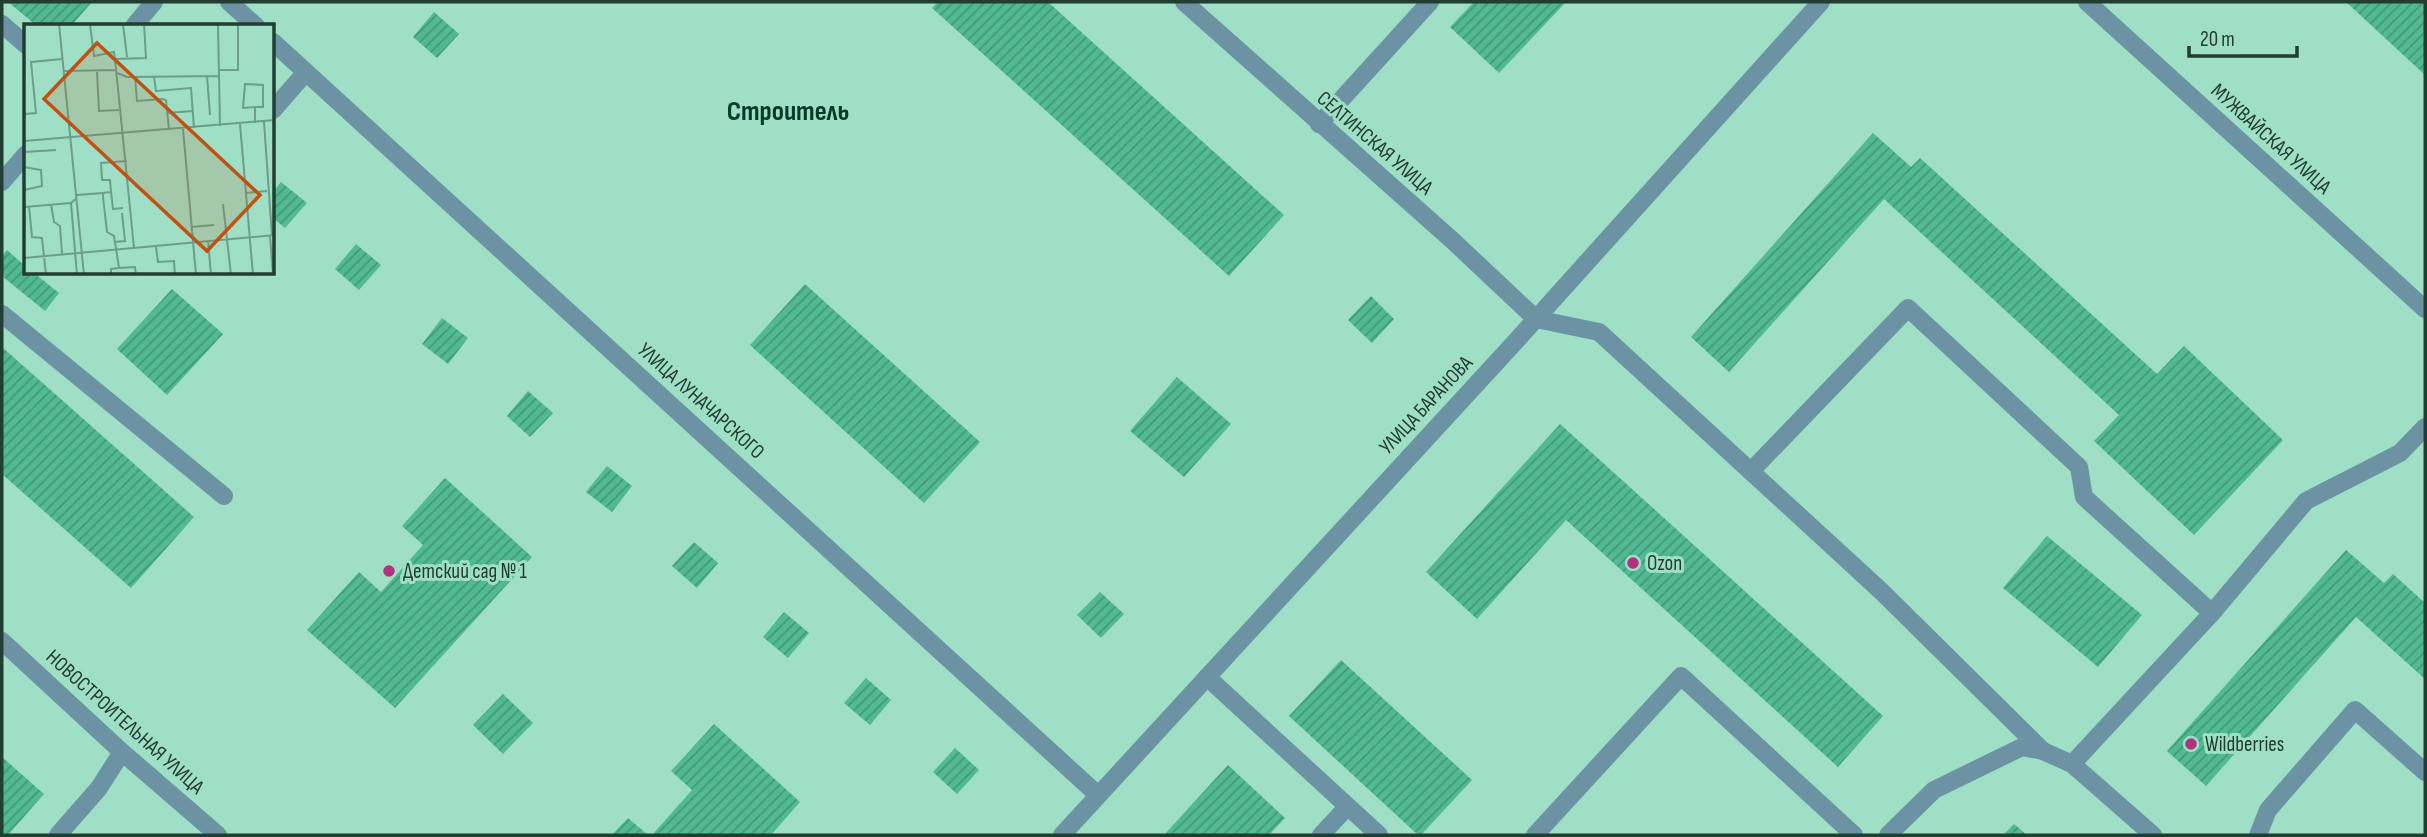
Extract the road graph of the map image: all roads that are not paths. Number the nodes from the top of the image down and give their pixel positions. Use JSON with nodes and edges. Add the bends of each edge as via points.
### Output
{"nodes":[{"id":1,"x":154,"y":2,"type":"edge"},
{"id":2,"x":229,"y":2,"type":"edge"},
{"id":3,"x":1184,"y":2,"type":"edge"},
{"id":4,"x":1430,"y":2,"type":"edge"},
{"id":5,"x":1821,"y":2,"type":"edge"},
{"id":6,"x":2087,"y":2,"type":"edge"},
{"id":7,"x":2,"y":24,"type":"edge"},
{"id":8,"x":136,"y":24,"type":"edge"},
{"id":9,"x":254,"y":24,"type":"edge"},
{"id":10,"x":24,"y":43,"type":"edge"},
{"id":11,"x":275,"y":44,"type":"edge"},
{"id":12,"x":306,"y":72,"type":"junction"},
{"id":13,"x":275,"y":108,"type":"edge"},
{"id":14,"x":1319,"y":124,"type":"junction"},
{"id":15,"x":24,"y":156,"type":"edge"},
{"id":16,"x":2,"y":182,"type":"edge"},
{"id":17,"x":2425,"y":309,"type":"edge"},
{"id":18,"x":2,"y":314,"type":"edge"},
{"id":19,"x":1535,"y":319,"type":"junction"},
{"id":20,"x":2425,"y":427,"type":"edge"},
{"id":21,"x":1751,"y":471,"type":"junction"},
{"id":22,"x":223,"y":496,"type":"dead end"},
{"id":23,"x":2212,"y":613,"type":"junction"},
{"id":24,"x":2,"y":641,"type":"edge"},
{"id":25,"x":1207,"y":677,"type":"junction"},
{"id":26,"x":2043,"y":751,"type":"junction"},
{"id":27,"x":122,"y":752,"type":"junction"},
{"id":28,"x":2072,"y":764,"type":"junction"},
{"id":29,"x":2425,"y":772,"type":"edge"},
{"id":30,"x":1098,"y":795,"type":"junction"},
{"id":31,"x":1347,"y":807,"type":"junction"},
{"id":32,"x":58,"y":835,"type":"edge"},
{"id":33,"x":218,"y":835,"type":"edge"},
{"id":34,"x":1062,"y":835,"type":"edge"},
{"id":35,"x":1321,"y":835,"type":"edge"},
{"id":36,"x":1378,"y":835,"type":"edge"},
{"id":37,"x":1535,"y":835,"type":"edge"},
{"id":38,"x":1854,"y":835,"type":"edge"},
{"id":39,"x":1888,"y":835,"type":"edge"},
{"id":40,"x":2153,"y":835,"type":"edge"},
{"id":41,"x":2258,"y":835,"type":"edge"}],
"edges":[{"from":1,"to":8,"type":"street"},
{"from":2,"to":9,"type":"street"},
{"from":3,"to":14,"type":"street","name":"СЕЛТИНСКАЯ УЛИЦА"},
{"from":4,"to":14,"type":"street"},
{"from":5,"to":19,"type":"street","name":"УЛИЦА БАРАНОВА"},
{"from":6,"to":17,"type":"street","name":"МУЖВАЙСКАЯ УЛИЦА"},
{"from":7,"to":10,"type":"street"},
{"from":11,"to":12,"type":"street","name":"УЛИЦА ЛУНАЧАРСКОГО"},
{"from":12,"to":13,"type":"street"},
{"from":12,"to":30,"type":"street","name":"УЛИЦА ЛУНАЧАРСКОГО"},
{"from":14,"to":19,"type":"street","name":"СЕЛТИНСКАЯ УЛИЦА"},
{"from":15,"to":16,"type":"street"},
{"from":18,"to":22,"type":"street"},
{"from":19,"to":21,"type":"street","via":[[1599,332]]},
{"from":19,"to":25,"type":"street","name":"УЛИЦА БАРАНОВА"},
{"from":20,"to":23,"type":"street","via":[[2400,453],[2306,501]]},
{"from":21,"to":23,"type":"street","via":[[1908,308],[2079,467],[2084,497]]},
{"from":21,"to":26,"type":"street"},
{"from":23,"to":28,"type":"street"},
{"from":24,"to":27,"type":"street","name":"НОВОСТРОИТЕЛЬНАЯ УЛИЦА"},
{"from":25,"to":30,"type":"street","name":"УЛИЦА БАРАНОВА"},
{"from":25,"to":31,"type":"street"},
{"from":26,"to":28,"type":"street"},
{"from":26,"to":39,"type":"street","via":[[2022,747],[1934,790]]},
{"from":27,"to":32,"type":"street","via":[[99,788]]},
{"from":27,"to":33,"type":"street","name":"НОВОСТРОИТЕЛЬНАЯ УЛИЦА"},
{"from":28,"to":40,"type":"street"},
{"from":29,"to":41,"type":"street","via":[[2355,710],[2268,810]]},
{"from":30,"to":34,"type":"street","name":"УЛИЦА БАРАНОВА"},
{"from":31,"to":35,"type":"street"},
{"from":31,"to":36,"type":"street"},
{"from":37,"to":38,"type":"street","via":[[1681,676]]}]}
